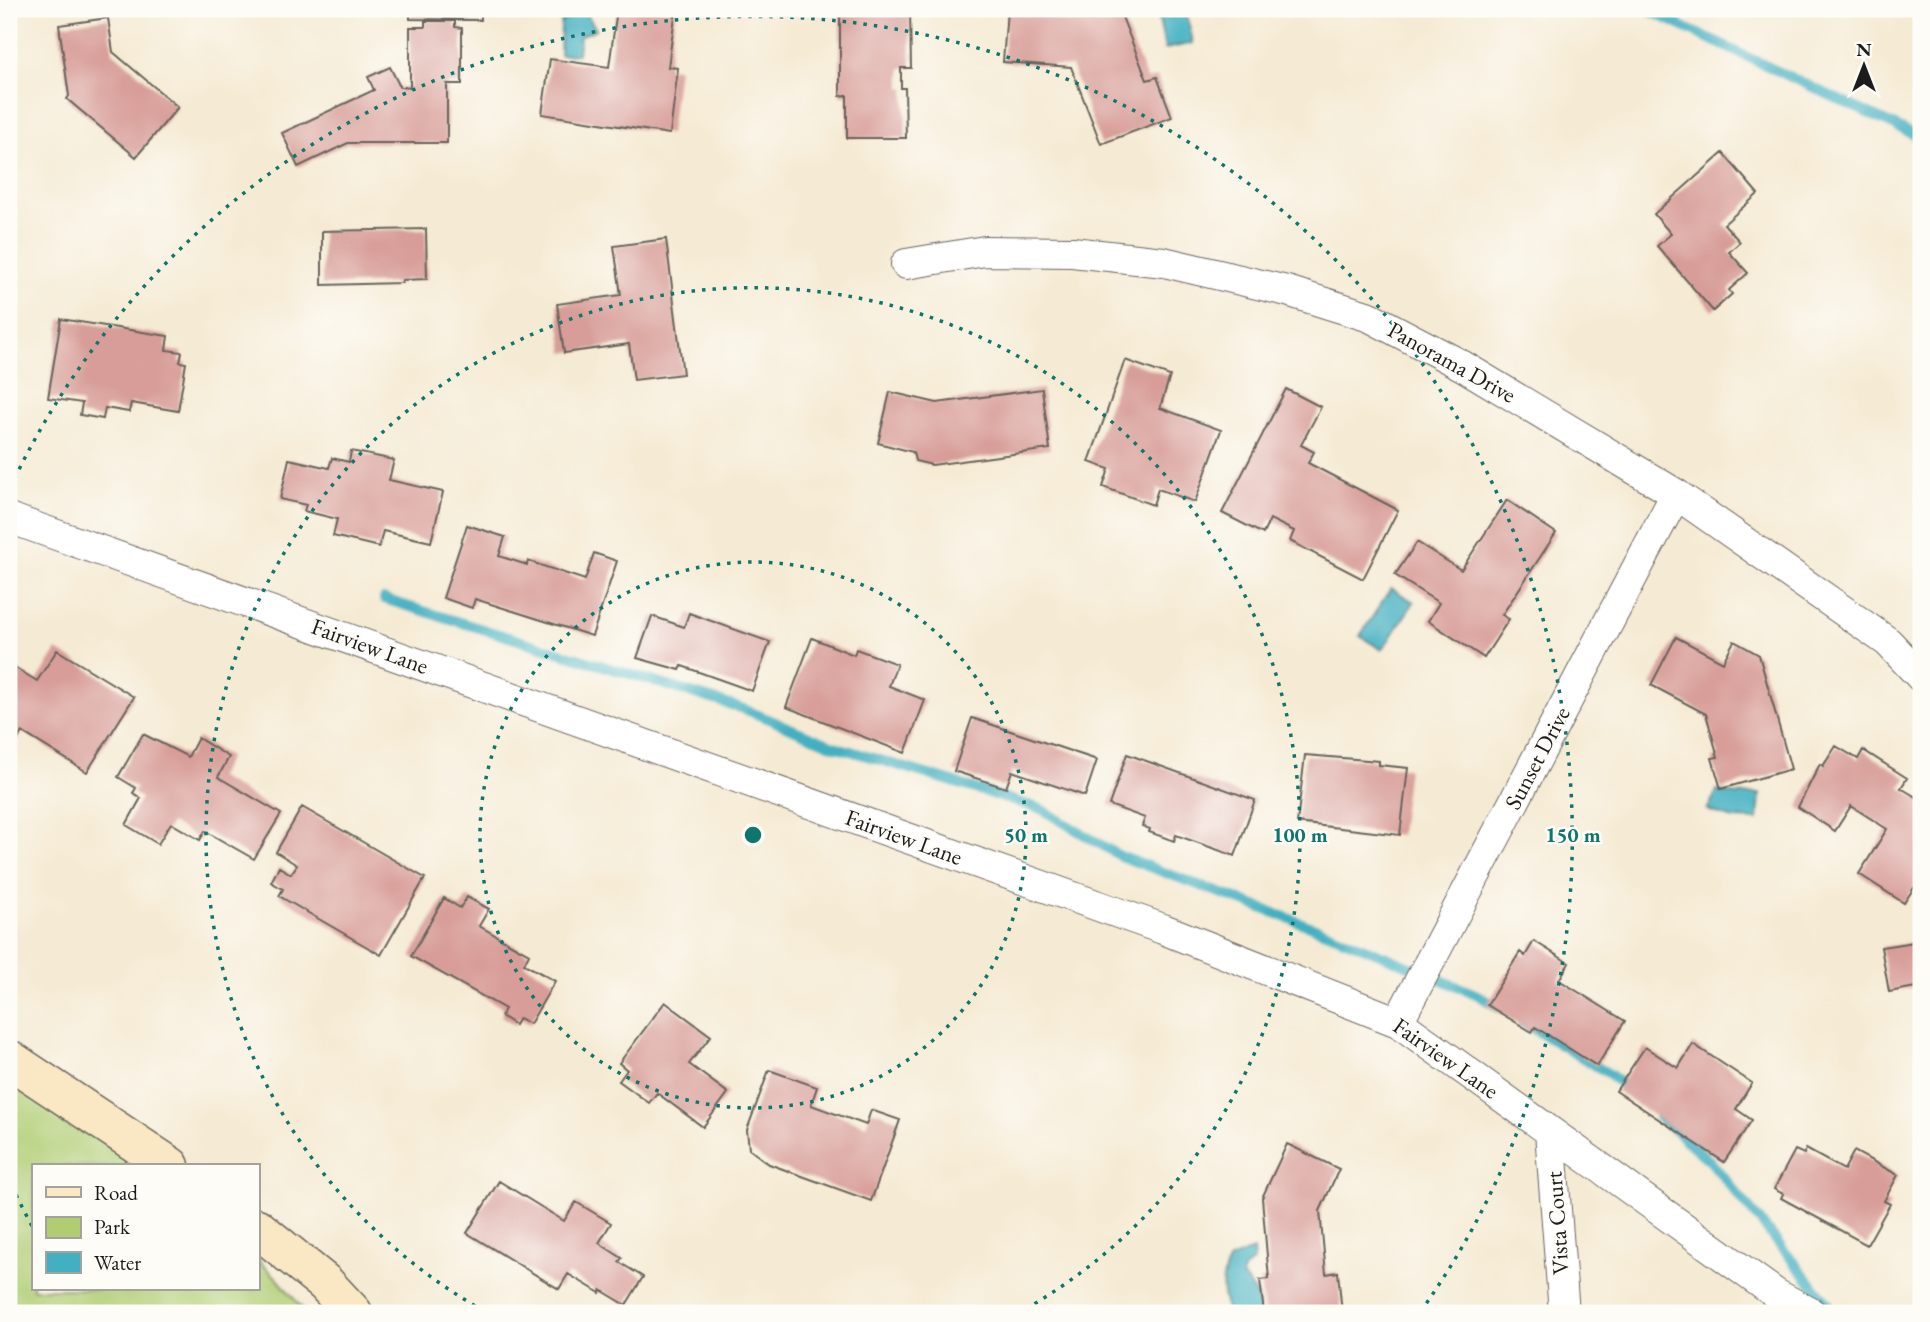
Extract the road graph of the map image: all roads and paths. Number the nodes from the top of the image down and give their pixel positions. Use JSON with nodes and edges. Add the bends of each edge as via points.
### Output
{"nodes":[{"id":1,"x":906,"y":264,"type":"dead end"},
{"id":2,"x":1676,"y":494,"type":"junction"},
{"id":3,"x":9,"y":518,"type":"edge"},
{"id":4,"x":1921,"y":677,"type":"edge"},
{"id":5,"x":1398,"y":1022,"type":"junction"},
{"id":6,"x":9,"y":1059,"type":"edge"},
{"id":7,"x":1550,"y":1132,"type":"junction"},
{"id":8,"x":167,"y":1164,"type":"edge"},
{"id":9,"x":259,"y":1230,"type":"edge"},
{"id":10,"x":353,"y":1313,"type":"edge"},
{"id":11,"x":1564,"y":1313,"type":"edge"},
{"id":12,"x":1811,"y":1313,"type":"edge"}],
"edges":[{"from":1,"to":2,"type":"street","name":"Panorama Drive","via":[[985,251],[1072,252],[1164,262],[1287,291],[1370,317],[1463,366]]},
{"from":2,"to":4,"type":"street","name":"Panorama Drive","via":[[1888,642]]},
{"from":2,"to":5,"type":"street","name":"Sunset Drive"},
{"from":3,"to":5,"type":"street","name":"Fairview Lane","via":[[1163,929]]},
{"from":5,"to":7,"type":"street","name":"Fairview Lane"},
{"from":6,"to":8,"type":"main road"},
{"from":7,"to":11,"type":"street","name":"Vista Court"},
{"from":7,"to":12,"type":"street","name":"Fairview Lane","via":[[1776,1294]]},
{"from":9,"to":10,"type":"main road","via":[[325,1283]]}]}
